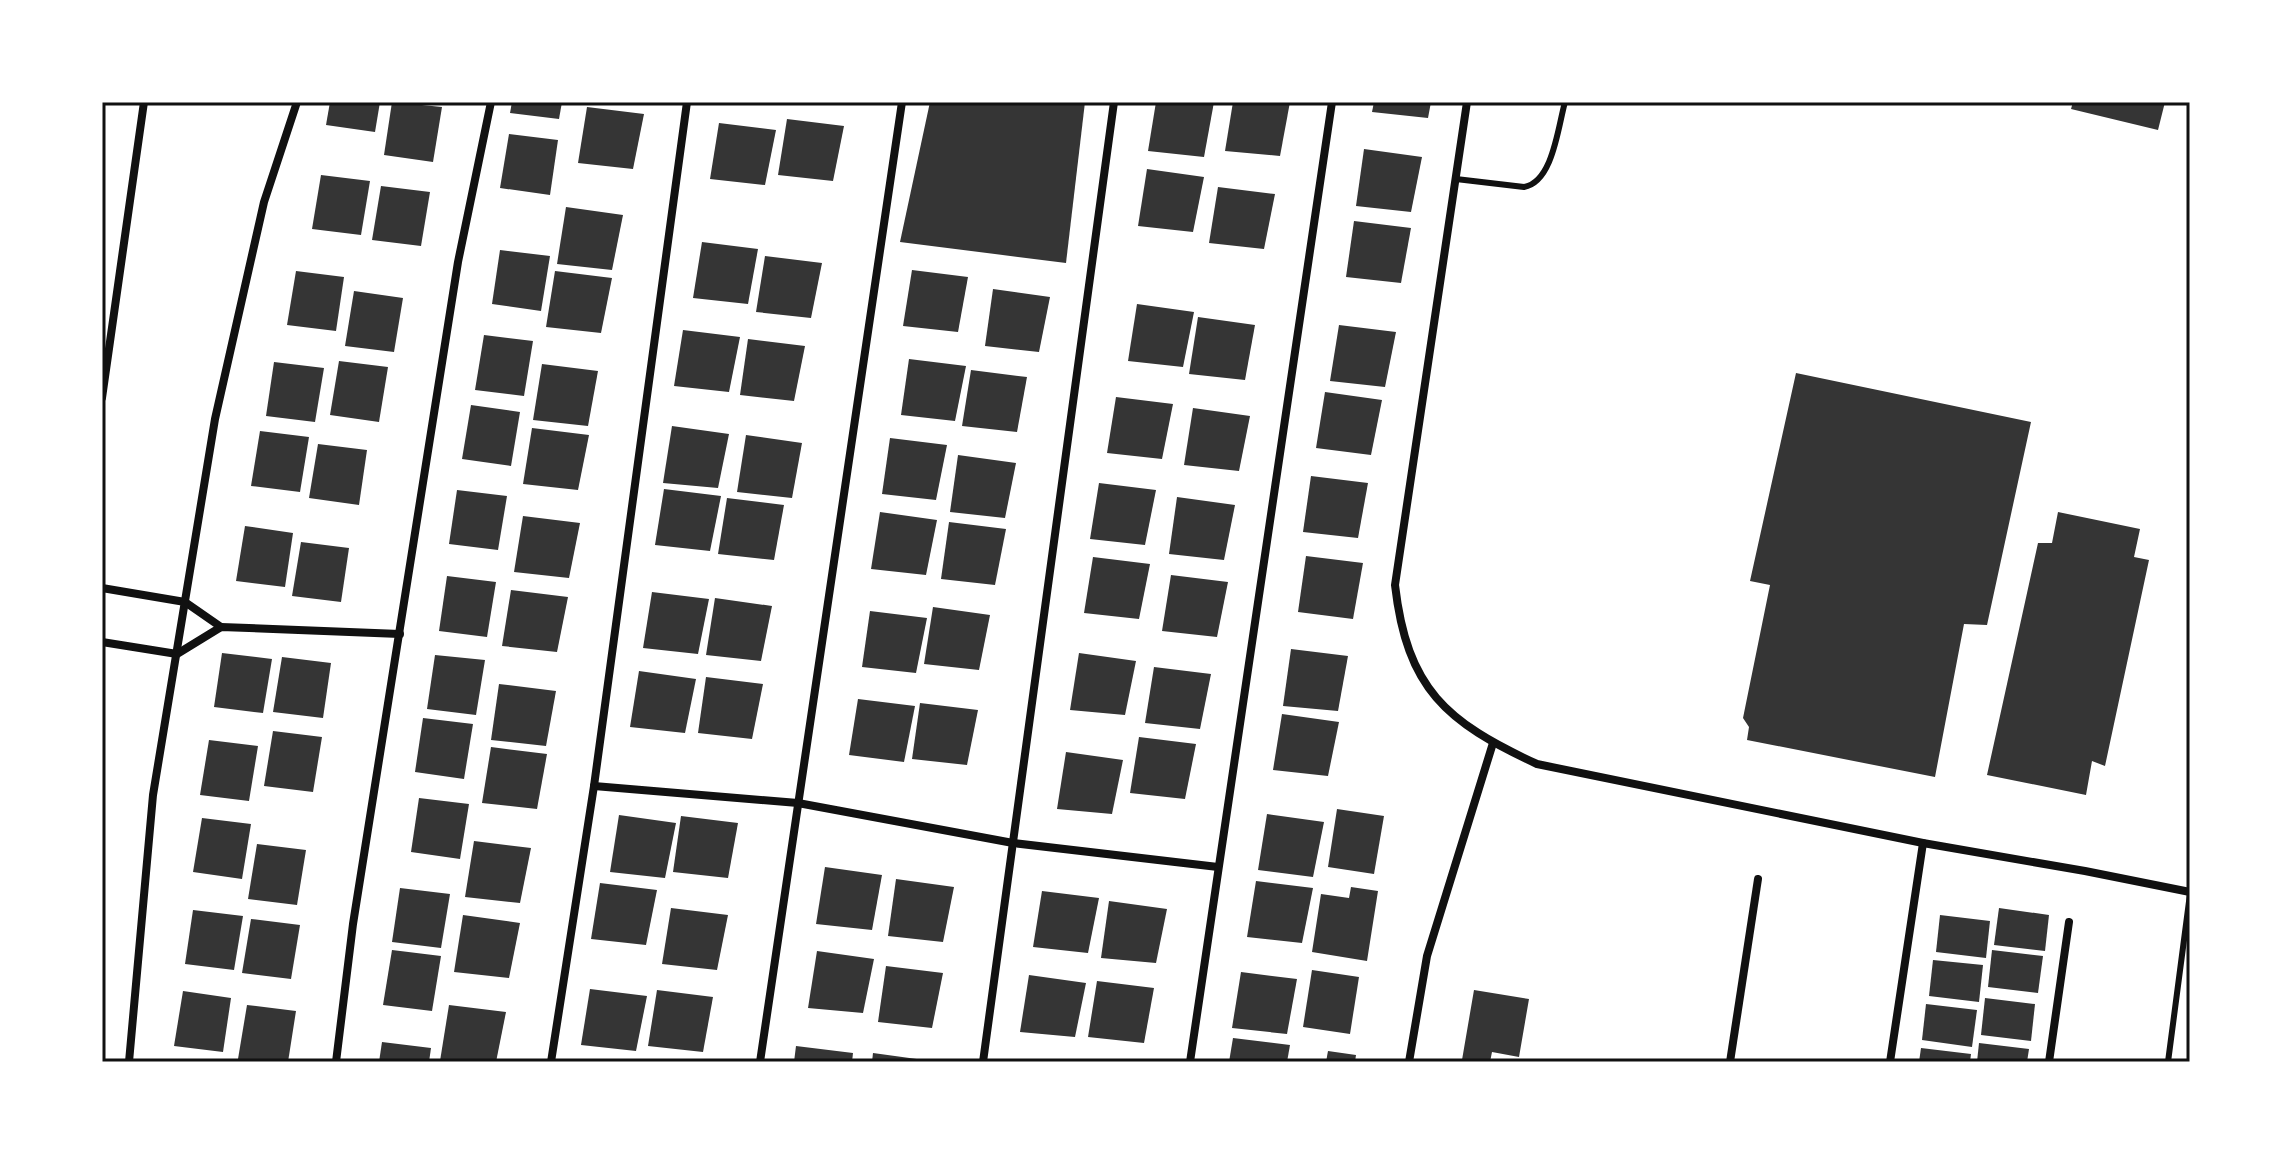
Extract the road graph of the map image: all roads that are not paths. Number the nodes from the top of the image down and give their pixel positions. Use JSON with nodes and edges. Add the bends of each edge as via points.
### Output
{"nodes":[{"id":1,"x":144,"y":102,"type":"edge"},
{"id":2,"x":297,"y":102,"type":"edge"},
{"id":3,"x":491,"y":102,"type":"edge"},
{"id":4,"x":687,"y":102,"type":"edge"},
{"id":5,"x":902,"y":102,"type":"edge"},
{"id":6,"x":1114,"y":102,"type":"edge"},
{"id":7,"x":1332,"y":102,"type":"edge"},
{"id":8,"x":1467,"y":102,"type":"edge"},
{"id":9,"x":1565,"y":102,"type":"edge"},
{"id":10,"x":1456,"y":179,"type":"junction"},
{"id":11,"x":102,"y":398,"type":"edge"},
{"id":12,"x":102,"y":588,"type":"edge"},
{"id":13,"x":185,"y":602,"type":"junction"},
{"id":14,"x":221,"y":627,"type":"junction"},
{"id":15,"x":400,"y":634,"type":"junction"},
{"id":16,"x":102,"y":642,"type":"edge"},
{"id":17,"x":177,"y":654,"type":"junction"},
{"id":18,"x":1493,"y":743,"type":"junction"},
{"id":19,"x":594,"y":786,"type":"junction"},
{"id":20,"x":798,"y":803,"type":"junction"},
{"id":21,"x":1013,"y":843,"type":"junction"},
{"id":22,"x":1923,"y":843,"type":"junction"},
{"id":23,"x":1218,"y":867,"type":"junction"},
{"id":24,"x":1758,"y":879,"type":"dead end"},
{"id":25,"x":2190,"y":893,"type":"edge"},
{"id":26,"x":2069,"y":922,"type":"dead end"},
{"id":27,"x":2179,"y":977,"type":"junction"},
{"id":28,"x":2190,"y":979,"type":"edge"},
{"id":29,"x":129,"y":1062,"type":"edge"},
{"id":30,"x":336,"y":1062,"type":"edge"},
{"id":31,"x":551,"y":1062,"type":"edge"},
{"id":32,"x":760,"y":1062,"type":"edge"},
{"id":33,"x":983,"y":1062,"type":"edge"},
{"id":34,"x":1190,"y":1062,"type":"edge"},
{"id":35,"x":1409,"y":1062,"type":"edge"},
{"id":36,"x":1730,"y":1062,"type":"edge"},
{"id":37,"x":1890,"y":1062,"type":"edge"},
{"id":38,"x":2049,"y":1062,"type":"edge"},
{"id":39,"x":2168,"y":1062,"type":"edge"}],
"edges":[{"from":1,"to":11,"type":"street"},
{"from":2,"to":13,"type":"street","via":[[264,202],[218,403]]},
{"from":3,"to":15,"type":"street","via":[[458,262]]},
{"from":4,"to":19,"type":"street"},
{"from":5,"to":20,"type":"street"},
{"from":6,"to":21,"type":"street"},
{"from":7,"to":23,"type":"street"},
{"from":8,"to":10,"type":"street"},
{"from":9,"to":10,"type":"lane","via":[[1548,166],[1533,186]]},
{"from":10,"to":18,"type":"street","via":[[1395,585],[1400,625],[1422,680],[1445,709]]},
{"from":12,"to":13,"type":"street"},
{"from":13,"to":14,"type":"street"},
{"from":13,"to":17,"type":"street"},
{"from":14,"to":15,"type":"street"},
{"from":14,"to":17,"type":"street"},
{"from":15,"to":30,"type":"street"},
{"from":16,"to":17,"type":"street"},
{"from":17,"to":29,"type":"street","via":[[153,795]]},
{"from":18,"to":22,"type":"street","via":[[1537,764]]},
{"from":18,"to":35,"type":"street","via":[[1427,956]]},
{"from":19,"to":20,"type":"street"},
{"from":19,"to":31,"type":"street"},
{"from":20,"to":21,"type":"street"},
{"from":20,"to":32,"type":"street"},
{"from":21,"to":23,"type":"street"},
{"from":21,"to":33,"type":"street"},
{"from":22,"to":25,"type":"street"},
{"from":22,"to":37,"type":"street"},
{"from":23,"to":34,"type":"street"},
{"from":24,"to":36,"type":"street"},
{"from":25,"to":27,"type":"lane"},
{"from":26,"to":38,"type":"street"},
{"from":27,"to":28,"type":"lane"},
{"from":27,"to":39,"type":"lane"}]}
